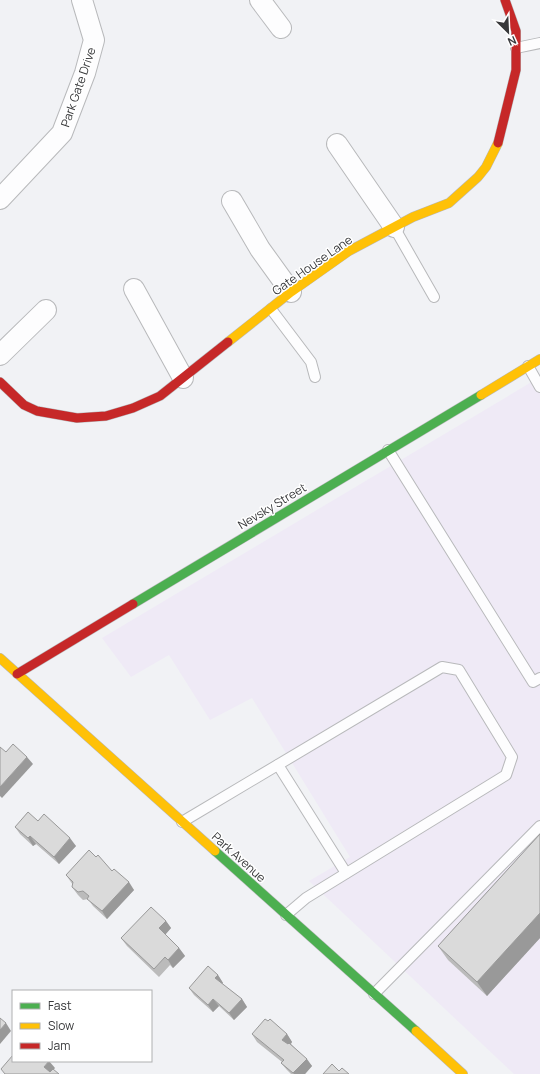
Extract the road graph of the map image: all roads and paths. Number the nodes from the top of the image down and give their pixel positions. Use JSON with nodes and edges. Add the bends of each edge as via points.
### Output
{"nodes":[{"id":1,"x":82,"y":0,"type":"edge"},
{"id":2,"x":260,"y":0,"type":"edge"},
{"id":3,"x":505,"y":0,"type":"edge"},
{"id":4,"x":281,"y":28,"type":"dead end"},
{"id":5,"x":540,"y":43,"type":"edge"},
{"id":6,"x":516,"y":48,"type":"junction"},
{"id":7,"x":337,"y":144,"type":"dead end"},
{"id":8,"x":0,"y":199,"type":"edge"},
{"id":9,"x":232,"y":202,"type":"dead end"},
{"id":10,"x":394,"y":227,"type":"junction"},
{"id":11,"x":134,"y":289,"type":"dead end"},
{"id":12,"x":291,"y":292,"type":"junction"},
{"id":13,"x":434,"y":297,"type":"dead end"},
{"id":14,"x":271,"y":309,"type":"junction"},
{"id":15,"x":46,"y":310,"type":"dead end"},
{"id":16,"x":0,"y":355,"type":"edge"},
{"id":17,"x":540,"y":359,"type":"edge"},
{"id":18,"x":528,"y":366,"type":"junction"},
{"id":19,"x":316,"y":377,"type":"dead end"},
{"id":20,"x":184,"y":378,"type":"junction"},
{"id":21,"x":0,"y":382,"type":"edge"},
{"id":22,"x":540,"y":387,"type":"edge"},
{"id":23,"x":388,"y":450,"type":"junction"},
{"id":24,"x":0,"y":658,"type":"edge"},
{"id":25,"x":17,"y":674,"type":"junction"},
{"id":26,"x":540,"y":678,"type":"edge"},
{"id":27,"x":278,"y":765,"type":"junction"},
{"id":28,"x":182,"y":822,"type":"junction"},
{"id":29,"x":540,"y":826,"type":"edge"},
{"id":30,"x":346,"y":873,"type":"junction"},
{"id":31,"x":286,"y":916,"type":"junction"},
{"id":32,"x":374,"y":994,"type":"junction"},
{"id":33,"x":463,"y":1074,"type":"edge"}],
"edges":[{"from":1,"to":8,"type":"street","name":"Park Gate Drive","via":[[94,40],[85,73],[62,133]]},
{"from":2,"to":4,"type":"street"},
{"from":3,"to":6,"type":"street","name":"Gate House Lane","via":[[516,32]]},
{"from":5,"to":6,"type":"lane"},
{"from":6,"to":10,"type":"street","name":"Gate House Lane","via":[[516,70],[505,122],[498,145],[486,167],[460,195]]},
{"from":7,"to":10,"type":"street"},
{"from":9,"to":12,"type":"street","via":[[260,249]]},
{"from":10,"to":12,"type":"street","name":"Gate House Lane","via":[[349,251]]},
{"from":10,"to":13,"type":"lane"},
{"from":11,"to":20,"type":"street"},
{"from":12,"to":14,"type":"street","name":"Gate House Lane"},
{"from":14,"to":19,"type":"lane","via":[[311,362]]},
{"from":14,"to":20,"type":"street","name":"Gate House Lane"},
{"from":15,"to":16,"type":"street"},
{"from":17,"to":18,"type":"street","name":"Nevsky Street"},
{"from":18,"to":22,"type":"lane"},
{"from":18,"to":23,"type":"street","name":"Nevsky Street"},
{"from":20,"to":21,"type":"street","name":"Gate House Lane","via":[[142,406],[100,418],[56,416],[28,407]]},
{"from":23,"to":25,"type":"street","name":"Nevsky Street"},
{"from":23,"to":26,"type":"lane","via":[[532,682]]},
{"from":24,"to":25,"type":"street","name":"Park Avenue"},
{"from":25,"to":28,"type":"street","name":"Park Avenue"},
{"from":27,"to":28,"type":"lane"},
{"from":27,"to":30,"type":"lane"},
{"from":27,"to":30,"type":"lane","via":[[442,667],[459,670],[512,757],[506,775]]},
{"from":28,"to":31,"type":"street","name":"Park Avenue"},
{"from":29,"to":32,"type":"lane"},
{"from":30,"to":31,"type":"lane","via":[[306,898]]},
{"from":31,"to":32,"type":"street","name":"Park Avenue"},
{"from":32,"to":33,"type":"street","name":"Park Avenue"}]}
